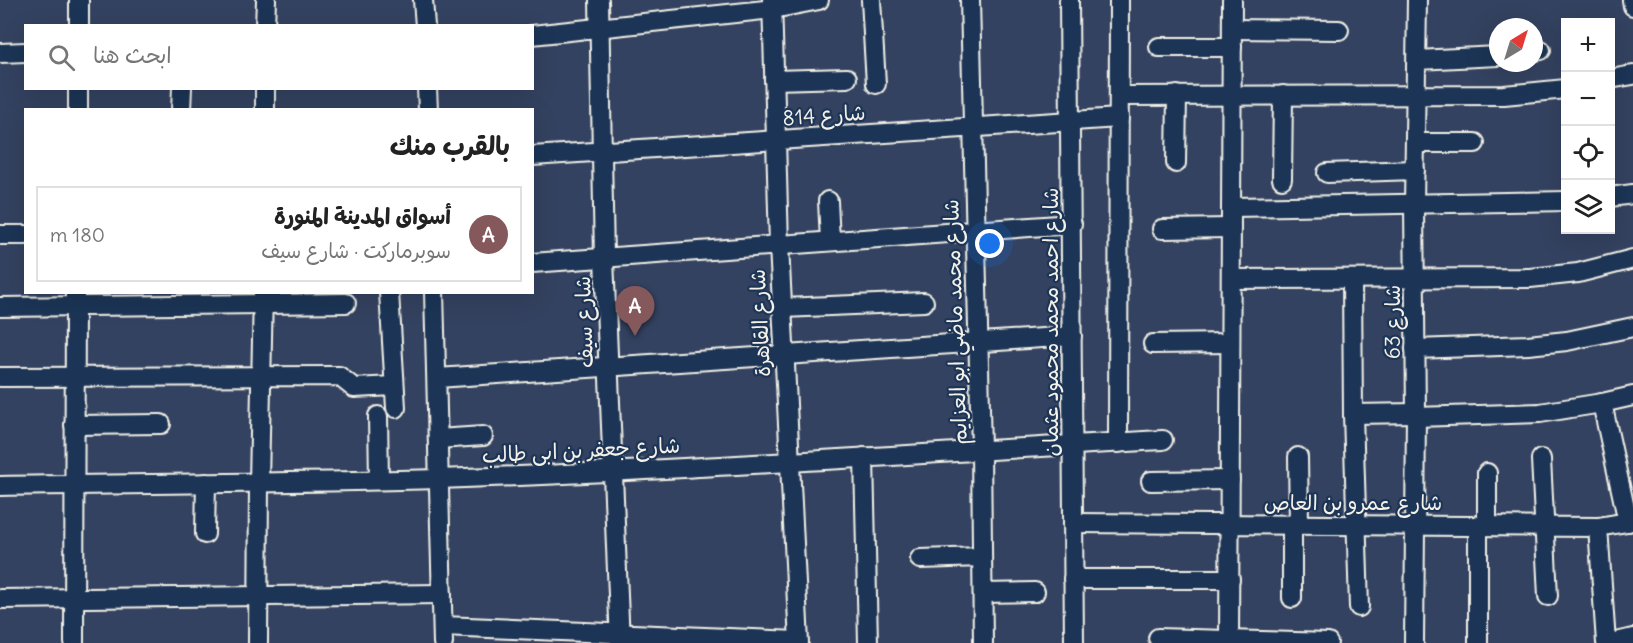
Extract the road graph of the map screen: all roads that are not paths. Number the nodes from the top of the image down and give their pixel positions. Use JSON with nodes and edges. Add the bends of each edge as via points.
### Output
{"nodes":[{"id":1,"x":79,"y":0,"type":"edge"},
{"id":2,"x":266,"y":0,"type":"edge"},
{"id":3,"x":423,"y":0,"type":"edge"},
{"id":4,"x":599,"y":0,"type":"edge"},
{"id":5,"x":819,"y":0,"type":"edge"},
{"id":6,"x":871,"y":0,"type":"edge"},
{"id":7,"x":970,"y":0,"type":"edge"},
{"id":8,"x":1070,"y":0,"type":"edge"},
{"id":9,"x":1119,"y":0,"type":"edge"},
{"id":10,"x":1232,"y":0,"type":"edge"},
{"id":11,"x":1417,"y":0,"type":"edge"},
{"id":12,"x":1632,"y":0,"type":"edge"},
{"id":13,"x":773,"y":4,"type":"edge"},
{"id":14,"x":1633,"y":6,"type":"edge"},
{"id":15,"x":702,"y":8,"type":"edge"},
{"id":16,"x":79,"y":24,"type":"edge"},
{"id":17,"x":265,"y":24,"type":"edge"},
{"id":18,"x":424,"y":24,"type":"edge"},
{"id":19,"x":599,"y":28,"type":"junction"},
{"id":20,"x":1232,"y":28,"type":"junction"},
{"id":21,"x":1339,"y":30,"type":"dead end"},
{"id":22,"x":534,"y":35,"type":"edge"},
{"id":23,"x":1159,"y":47,"type":"dead end"},
{"id":24,"x":1232,"y":47,"type":"junction"},
{"id":25,"x":24,"y":52,"type":"edge"},
{"id":26,"x":0,"y":53,"type":"edge"},
{"id":27,"x":1489,"y":56,"type":"edge"},
{"id":28,"x":1417,"y":60,"type":"junction"},
{"id":29,"x":1633,"y":75,"type":"edge"},
{"id":30,"x":847,"y":78,"type":"dead end"},
{"id":31,"x":1615,"y":78,"type":"edge"},
{"id":32,"x":774,"y":80,"type":"junction"},
{"id":33,"x":876,"y":84,"type":"dead end"},
{"id":34,"x":1561,"y":89,"type":"edge"},
{"id":35,"x":78,"y":90,"type":"edge"},
{"id":36,"x":182,"y":90,"type":"edge"},
{"id":37,"x":265,"y":90,"type":"edge"},
{"id":38,"x":427,"y":90,"type":"edge"},
{"id":39,"x":1415,"y":94,"type":"junction"},
{"id":40,"x":1177,"y":95,"type":"junction"},
{"id":41,"x":1232,"y":95,"type":"junction"},
{"id":42,"x":1283,"y":95,"type":"junction"},
{"id":43,"x":1120,"y":96,"type":"junction"},
{"id":44,"x":78,"y":108,"type":"edge"},
{"id":45,"x":181,"y":108,"type":"edge"},
{"id":46,"x":265,"y":108,"type":"edge"},
{"id":47,"x":428,"y":108,"type":"edge"},
{"id":48,"x":1119,"y":118,"type":"junction"},
{"id":49,"x":1071,"y":122,"type":"junction"},
{"id":50,"x":972,"y":128,"type":"junction"},
{"id":51,"x":776,"y":140,"type":"junction"},
{"id":52,"x":1415,"y":143,"type":"junction"},
{"id":53,"x":1475,"y":143,"type":"dead end"},
{"id":54,"x":601,"y":151,"type":"junction"},
{"id":55,"x":534,"y":156,"type":"edge"},
{"id":56,"x":1176,"y":163,"type":"dead end"},
{"id":57,"x":1415,"y":170,"type":"junction"},
{"id":58,"x":1327,"y":173,"type":"dead end"},
{"id":59,"x":1282,"y":179,"type":"dead end"},
{"id":60,"x":1633,"y":194,"type":"edge"},
{"id":61,"x":1615,"y":196,"type":"edge"},
{"id":62,"x":828,"y":201,"type":"dead end"},
{"id":63,"x":1561,"y":201,"type":"edge"},
{"id":64,"x":1414,"y":205,"type":"junction"},
{"id":65,"x":1231,"y":207,"type":"junction"},
{"id":66,"x":1072,"y":224,"type":"junction"},
{"id":67,"x":1231,"y":228,"type":"junction"},
{"id":68,"x":1162,"y":229,"type":"dead end"},
{"id":69,"x":974,"y":231,"type":"junction"},
{"id":70,"x":0,"y":235,"type":"edge"},
{"id":71,"x":24,"y":235,"type":"edge"},
{"id":72,"x":830,"y":241,"type":"junction"},
{"id":73,"x":779,"y":245,"type":"junction"},
{"id":74,"x":604,"y":258,"type":"junction"},
{"id":75,"x":1633,"y":259,"type":"edge"},
{"id":76,"x":534,"y":263,"type":"edge"},
{"id":77,"x":1415,"y":278,"type":"junction"},
{"id":78,"x":1231,"y":279,"type":"junction"},
{"id":79,"x":1352,"y":279,"type":"junction"},
{"id":80,"x":389,"y":294,"type":"edge"},
{"id":81,"x":434,"y":294,"type":"edge"},
{"id":82,"x":263,"y":298,"type":"edge"},
{"id":83,"x":75,"y":299,"type":"edge"},
{"id":84,"x":924,"y":302,"type":"dead end"},
{"id":85,"x":346,"y":303,"type":"dead end"},
{"id":86,"x":0,"y":307,"type":"edge"},
{"id":87,"x":783,"y":308,"type":"junction"},
{"id":88,"x":1633,"y":327,"type":"edge"},
{"id":89,"x":1072,"y":336,"type":"junction"},
{"id":90,"x":978,"y":342,"type":"junction"},
{"id":91,"x":1230,"y":343,"type":"junction"},
{"id":92,"x":1153,"y":344,"type":"dead end"},
{"id":93,"x":1415,"y":349,"type":"junction"},
{"id":94,"x":785,"y":355,"type":"junction"},
{"id":95,"x":608,"y":367,"type":"junction"},
{"id":96,"x":75,"y":376,"type":"junction"},
{"id":97,"x":261,"y":376,"type":"junction"},
{"id":98,"x":0,"y":377,"type":"edge"},
{"id":99,"x":437,"y":378,"type":"junction"},
{"id":100,"x":394,"y":386,"type":"junction"},
{"id":101,"x":1633,"y":396,"type":"edge"},
{"id":102,"x":1602,"y":403,"type":"junction"},
{"id":103,"x":396,"y":408,"type":"dead end"},
{"id":104,"x":1353,"y":414,"type":"junction"},
{"id":105,"x":1416,"y":415,"type":"junction"},
{"id":106,"x":378,"y":416,"type":"dead end"},
{"id":107,"x":162,"y":424,"type":"dead end"},
{"id":108,"x":74,"y":425,"type":"junction"},
{"id":109,"x":483,"y":436,"type":"dead end"},
{"id":110,"x":438,"y":439,"type":"junction"},
{"id":111,"x":1163,"y":440,"type":"dead end"},
{"id":112,"x":1118,"y":443,"type":"junction"},
{"id":113,"x":1072,"y":445,"type":"junction"},
{"id":114,"x":981,"y":449,"type":"junction"},
{"id":115,"x":864,"y":457,"type":"junction"},
{"id":116,"x":1298,"y":457,"type":"dead end"},
{"id":117,"x":1541,"y":459,"type":"dead end"},
{"id":118,"x":790,"y":462,"type":"junction"},
{"id":119,"x":612,"y":471,"type":"junction"},
{"id":120,"x":1487,"y":473,"type":"dead end"},
{"id":121,"x":439,"y":479,"type":"junction"},
{"id":122,"x":379,"y":480,"type":"junction"},
{"id":123,"x":1230,"y":480,"type":"junction"},
{"id":124,"x":1151,"y":481,"type":"dead end"},
{"id":125,"x":259,"y":482,"type":"junction"},
{"id":126,"x":206,"y":483,"type":"junction"},
{"id":127,"x":74,"y":484,"type":"junction"},
{"id":128,"x":0,"y":486,"type":"edge"},
{"id":129,"x":1630,"y":521,"type":"edge"},
{"id":130,"x":1072,"y":523,"type":"junction"},
{"id":131,"x":1230,"y":524,"type":"junction"},
{"id":132,"x":1295,"y":524,"type":"junction"},
{"id":133,"x":1356,"y":525,"type":"junction"},
{"id":134,"x":1415,"y":525,"type":"junction"},
{"id":135,"x":1483,"y":526,"type":"junction"},
{"id":136,"x":1546,"y":527,"type":"junction"},
{"id":137,"x":1598,"y":527,"type":"junction"},
{"id":138,"x":205,"y":534,"type":"dead end"},
{"id":139,"x":982,"y":557,"type":"junction"},
{"id":140,"x":920,"y":559,"type":"dead end"},
{"id":141,"x":1073,"y":579,"type":"junction"},
{"id":142,"x":1230,"y":579,"type":"junction"},
{"id":143,"x":1035,"y":592,"type":"dead end"},
{"id":144,"x":982,"y":593,"type":"junction"},
{"id":145,"x":442,"y":594,"type":"junction"},
{"id":146,"x":258,"y":596,"type":"junction"},
{"id":147,"x":1548,"y":596,"type":"dead end"},
{"id":148,"x":74,"y":598,"type":"junction"},
{"id":149,"x":1292,"y":598,"type":"dead end"},
{"id":150,"x":0,"y":599,"type":"edge"},
{"id":151,"x":1359,"y":607,"type":"dead end"},
{"id":152,"x":443,"y":635,"type":"edge"},
{"id":153,"x":620,"y":638,"type":"edge"},
{"id":154,"x":1158,"y":638,"type":"dead end"},
{"id":155,"x":1633,"y":638,"type":"edge"},
{"id":156,"x":717,"y":640,"type":"edge"},
{"id":157,"x":1229,"y":641,"type":"edge"},
{"id":158,"x":799,"y":642,"type":"edge"},
{"id":159,"x":74,"y":643,"type":"edge"},
{"id":160,"x":258,"y":643,"type":"edge"},
{"id":161,"x":868,"y":643,"type":"edge"},
{"id":162,"x":983,"y":643,"type":"edge"},
{"id":163,"x":1074,"y":643,"type":"edge"},
{"id":164,"x":1328,"y":643,"type":"edge"},
{"id":165,"x":1414,"y":643,"type":"edge"},
{"id":166,"x":1478,"y":643,"type":"edge"},
{"id":167,"x":1606,"y":643,"type":"edge"},
{"id":168,"x":1612,"y":643,"type":"edge"}],
"edges":[{"from":1,"to":16,"type":"street"},
{"from":2,"to":17,"type":"street"},
{"from":3,"to":18,"type":"street"},
{"from":4,"to":19,"type":"street","name":"شارع سيف"},
{"from":5,"to":13,"type":"street"},
{"from":6,"to":33,"type":"street"},
{"from":7,"to":50,"type":"street","name":"شارع محمد ماضي ابو العزايم"},
{"from":8,"to":49,"type":"street","name":"شارع احمد محمد محمود عثمان"},
{"from":9,"to":43,"type":"street"},
{"from":10,"to":20,"type":"street"},
{"from":11,"to":28,"type":"street","name":"شارع 63"},
{"from":12,"to":14,"type":"street"},
{"from":13,"to":15,"type":"street"},
{"from":13,"to":32,"type":"street","name":"شارع القاهرة"},
{"from":15,"to":19,"type":"street"},
{"from":19,"to":22,"type":"street"},
{"from":19,"to":54,"type":"street","name":"شارع سيف"},
{"from":20,"to":21,"type":"street"},
{"from":20,"to":24,"type":"street"},
{"from":23,"to":24,"type":"street"},
{"from":24,"to":41,"type":"street"},
{"from":25,"to":26,"type":"street"},
{"from":27,"to":28,"type":"street"},
{"from":28,"to":39,"type":"street","name":"شارع 63"},
{"from":29,"to":31,"type":"street"},
{"from":30,"to":32,"type":"street"},
{"from":32,"to":51,"type":"street","name":"شارع القاهرة"},
{"from":34,"to":39,"type":"street","via":[[1504,95]]},
{"from":35,"to":44,"type":"street"},
{"from":36,"to":45,"type":"street"},
{"from":37,"to":46,"type":"street"},
{"from":38,"to":47,"type":"street"},
{"from":39,"to":42,"type":"street"},
{"from":39,"to":52,"type":"street","name":"شارع 63"},
{"from":40,"to":41,"type":"street"},
{"from":40,"to":43,"type":"street"},
{"from":40,"to":56,"type":"street"},
{"from":41,"to":42,"type":"street"},
{"from":41,"to":65,"type":"street"},
{"from":42,"to":59,"type":"street"},
{"from":43,"to":48,"type":"street"},
{"from":48,"to":49,"type":"street","name":"شارع 814"},
{"from":48,"to":112,"type":"street"},
{"from":49,"to":50,"type":"street","name":"شارع 814"},
{"from":49,"to":66,"type":"street","name":"شارع احمد محمد محمود عثمان"},
{"from":50,"to":51,"type":"street","name":"شارع 814"},
{"from":50,"to":69,"type":"street","name":"شارع محمد ماضي ابو العزايم"},
{"from":51,"to":54,"type":"street","name":"شارع 814"},
{"from":51,"to":73,"type":"street","name":"شارع القاهرة"},
{"from":52,"to":53,"type":"street"},
{"from":52,"to":57,"type":"street","name":"شارع 63"},
{"from":54,"to":55,"type":"street","name":"شارع 814"},
{"from":54,"to":74,"type":"street","name":"شارع سيف"},
{"from":57,"to":58,"type":"street"},
{"from":57,"to":64,"type":"street","name":"شارع 63"},
{"from":60,"to":61,"type":"street"},
{"from":62,"to":72,"type":"street"},
{"from":63,"to":64,"type":"street"},
{"from":64,"to":65,"type":"street"},
{"from":64,"to":77,"type":"street","name":"شارع 63"},
{"from":65,"to":67,"type":"street"},
{"from":66,"to":69,"type":"street"},
{"from":66,"to":89,"type":"street","name":"شارع احمد محمد محمود عثمان"},
{"from":67,"to":68,"type":"street"},
{"from":67,"to":78,"type":"street"},
{"from":69,"to":72,"type":"street"},
{"from":69,"to":90,"type":"street","name":"شارع محمد ماضي ابو العزايم"},
{"from":70,"to":71,"type":"street"},
{"from":72,"to":73,"type":"street"},
{"from":73,"to":74,"type":"street"},
{"from":73,"to":87,"type":"street","name":"شارع القاهرة"},
{"from":74,"to":76,"type":"street"},
{"from":74,"to":95,"type":"street","name":"شارع سيف"},
{"from":75,"to":77,"type":"street","via":[[1554,277]]},
{"from":77,"to":79,"type":"street"},
{"from":77,"to":93,"type":"street","name":"شارع 63"},
{"from":78,"to":79,"type":"street"},
{"from":78,"to":91,"type":"street"},
{"from":79,"to":104,"type":"street"},
{"from":80,"to":100,"type":"street"},
{"from":81,"to":99,"type":"street"},
{"from":82,"to":83,"type":"street"},
{"from":82,"to":85,"type":"street"},
{"from":82,"to":97,"type":"street"},
{"from":83,"to":86,"type":"street"},
{"from":83,"to":96,"type":"street"},
{"from":84,"to":87,"type":"street"},
{"from":87,"to":94,"type":"street","name":"شارع القاهرة"},
{"from":88,"to":93,"type":"street","via":[[1548,343]]},
{"from":89,"to":90,"type":"street"},
{"from":89,"to":113,"type":"street","name":"شارع احمد محمد محمود عثمان"},
{"from":90,"to":94,"type":"street"},
{"from":90,"to":114,"type":"street","name":"شارع محمد ماضي ابو العزايم"},
{"from":91,"to":92,"type":"street"},
{"from":91,"to":123,"type":"street"},
{"from":93,"to":105,"type":"street","name":"شارع 63"},
{"from":94,"to":95,"type":"street"},
{"from":94,"to":118,"type":"street","name":"شارع القاهرة"},
{"from":95,"to":99,"type":"street"},
{"from":95,"to":119,"type":"street","name":"شارع سيف"},
{"from":96,"to":97,"type":"street"},
{"from":96,"to":98,"type":"street"},
{"from":96,"to":108,"type":"street"},
{"from":97,"to":100,"type":"street","via":[[339,376],[354,388]]},
{"from":97,"to":125,"type":"street"},
{"from":99,"to":110,"type":"street"},
{"from":100,"to":103,"type":"street"},
{"from":101,"to":102,"type":"street"},
{"from":102,"to":105,"type":"street","via":[[1540,413]]},
{"from":102,"to":129,"type":"street"},
{"from":104,"to":105,"type":"street"},
{"from":104,"to":133,"type":"street"},
{"from":105,"to":134,"type":"street","name":"شارع 63"},
{"from":106,"to":122,"type":"street"},
{"from":107,"to":108,"type":"street"},
{"from":108,"to":127,"type":"street"},
{"from":109,"to":110,"type":"street"},
{"from":110,"to":121,"type":"street"},
{"from":111,"to":112,"type":"street","name":"شارع جعفر بن ابى طالب"},
{"from":112,"to":113,"type":"street","name":"شارع جعفر بن ابى طالب"},
{"from":113,"to":114,"type":"street","name":"شارع جعفر بن ابى طالب"},
{"from":113,"to":130,"type":"street","name":"شارع احمد محمد محمود عثمان"},
{"from":114,"to":115,"type":"street","name":"شارع جعفر بن ابى طالب"},
{"from":114,"to":139,"type":"street","name":"شارع محمد ماضي ابو العزايم"},
{"from":115,"to":118,"type":"street","name":"شارع جعفر بن ابى طالب"},
{"from":115,"to":161,"type":"street"},
{"from":116,"to":132,"type":"street"},
{"from":117,"to":136,"type":"street"},
{"from":118,"to":119,"type":"street","name":"شارع جعفر بن ابى طالب"},
{"from":118,"to":158,"type":"street","name":"شارع القاهرة"},
{"from":119,"to":121,"type":"street","name":"شارع جعفر بن ابى طالب"},
{"from":119,"to":153,"type":"street","name":"شارع سيف"},
{"from":120,"to":135,"type":"street"},
{"from":121,"to":122,"type":"street","name":"شارع جعفر بن ابى طالب"},
{"from":121,"to":145,"type":"street"},
{"from":122,"to":125,"type":"street","name":"شارع جعفر بن ابى طالب"},
{"from":123,"to":124,"type":"street"},
{"from":123,"to":131,"type":"street"},
{"from":125,"to":126,"type":"street","name":"شارع جعفر بن ابى طالب"},
{"from":125,"to":146,"type":"street"},
{"from":126,"to":127,"type":"street","name":"شارع جعفر بن ابى طالب"},
{"from":126,"to":138,"type":"street"},
{"from":127,"to":128,"type":"street","name":"شارع جعفر بن ابى طالب"},
{"from":127,"to":148,"type":"street"},
{"from":129,"to":137,"type":"street","name":"شارع عمرو بن العاص"},
{"from":130,"to":131,"type":"street","name":"شارع عمرو بن العاص"},
{"from":130,"to":141,"type":"street","name":"شارع احمد محمد محمود عثمان"},
{"from":131,"to":132,"type":"street","name":"شارع عمرو بن العاص"},
{"from":131,"to":142,"type":"street"},
{"from":132,"to":133,"type":"street","name":"شارع عمرو بن العاص"},
{"from":132,"to":149,"type":"street"},
{"from":133,"to":134,"type":"street","name":"شارع عمرو بن العاص"},
{"from":133,"to":151,"type":"street"},
{"from":134,"to":135,"type":"street","name":"شارع عمرو بن العاص"},
{"from":134,"to":165,"type":"street","name":"شارع 63"},
{"from":135,"to":136,"type":"street","name":"شارع عمرو بن العاص"},
{"from":135,"to":166,"type":"street"},
{"from":136,"to":137,"type":"street","name":"شارع عمرو بن العاص"},
{"from":136,"to":147,"type":"street"},
{"from":137,"to":167,"type":"street"},
{"from":139,"to":140,"type":"street"},
{"from":139,"to":144,"type":"street","name":"شارع محمد ماضي ابو العزايم"},
{"from":141,"to":142,"type":"street"},
{"from":141,"to":163,"type":"street","name":"شارع احمد محمد محمود عثمان"},
{"from":142,"to":157,"type":"street"},
{"from":143,"to":144,"type":"street"},
{"from":144,"to":162,"type":"street","name":"شارع محمد ماضي ابو العزايم"},
{"from":145,"to":146,"type":"street"},
{"from":145,"to":152,"type":"street"},
{"from":146,"to":148,"type":"street"},
{"from":146,"to":160,"type":"street"},
{"from":148,"to":150,"type":"street"},
{"from":148,"to":159,"type":"street"},
{"from":152,"to":153,"type":"street"},
{"from":153,"to":156,"type":"street"},
{"from":154,"to":157,"type":"street"},
{"from":155,"to":168,"type":"street"},
{"from":156,"to":158,"type":"street"},
{"from":157,"to":164,"type":"street"}]}
